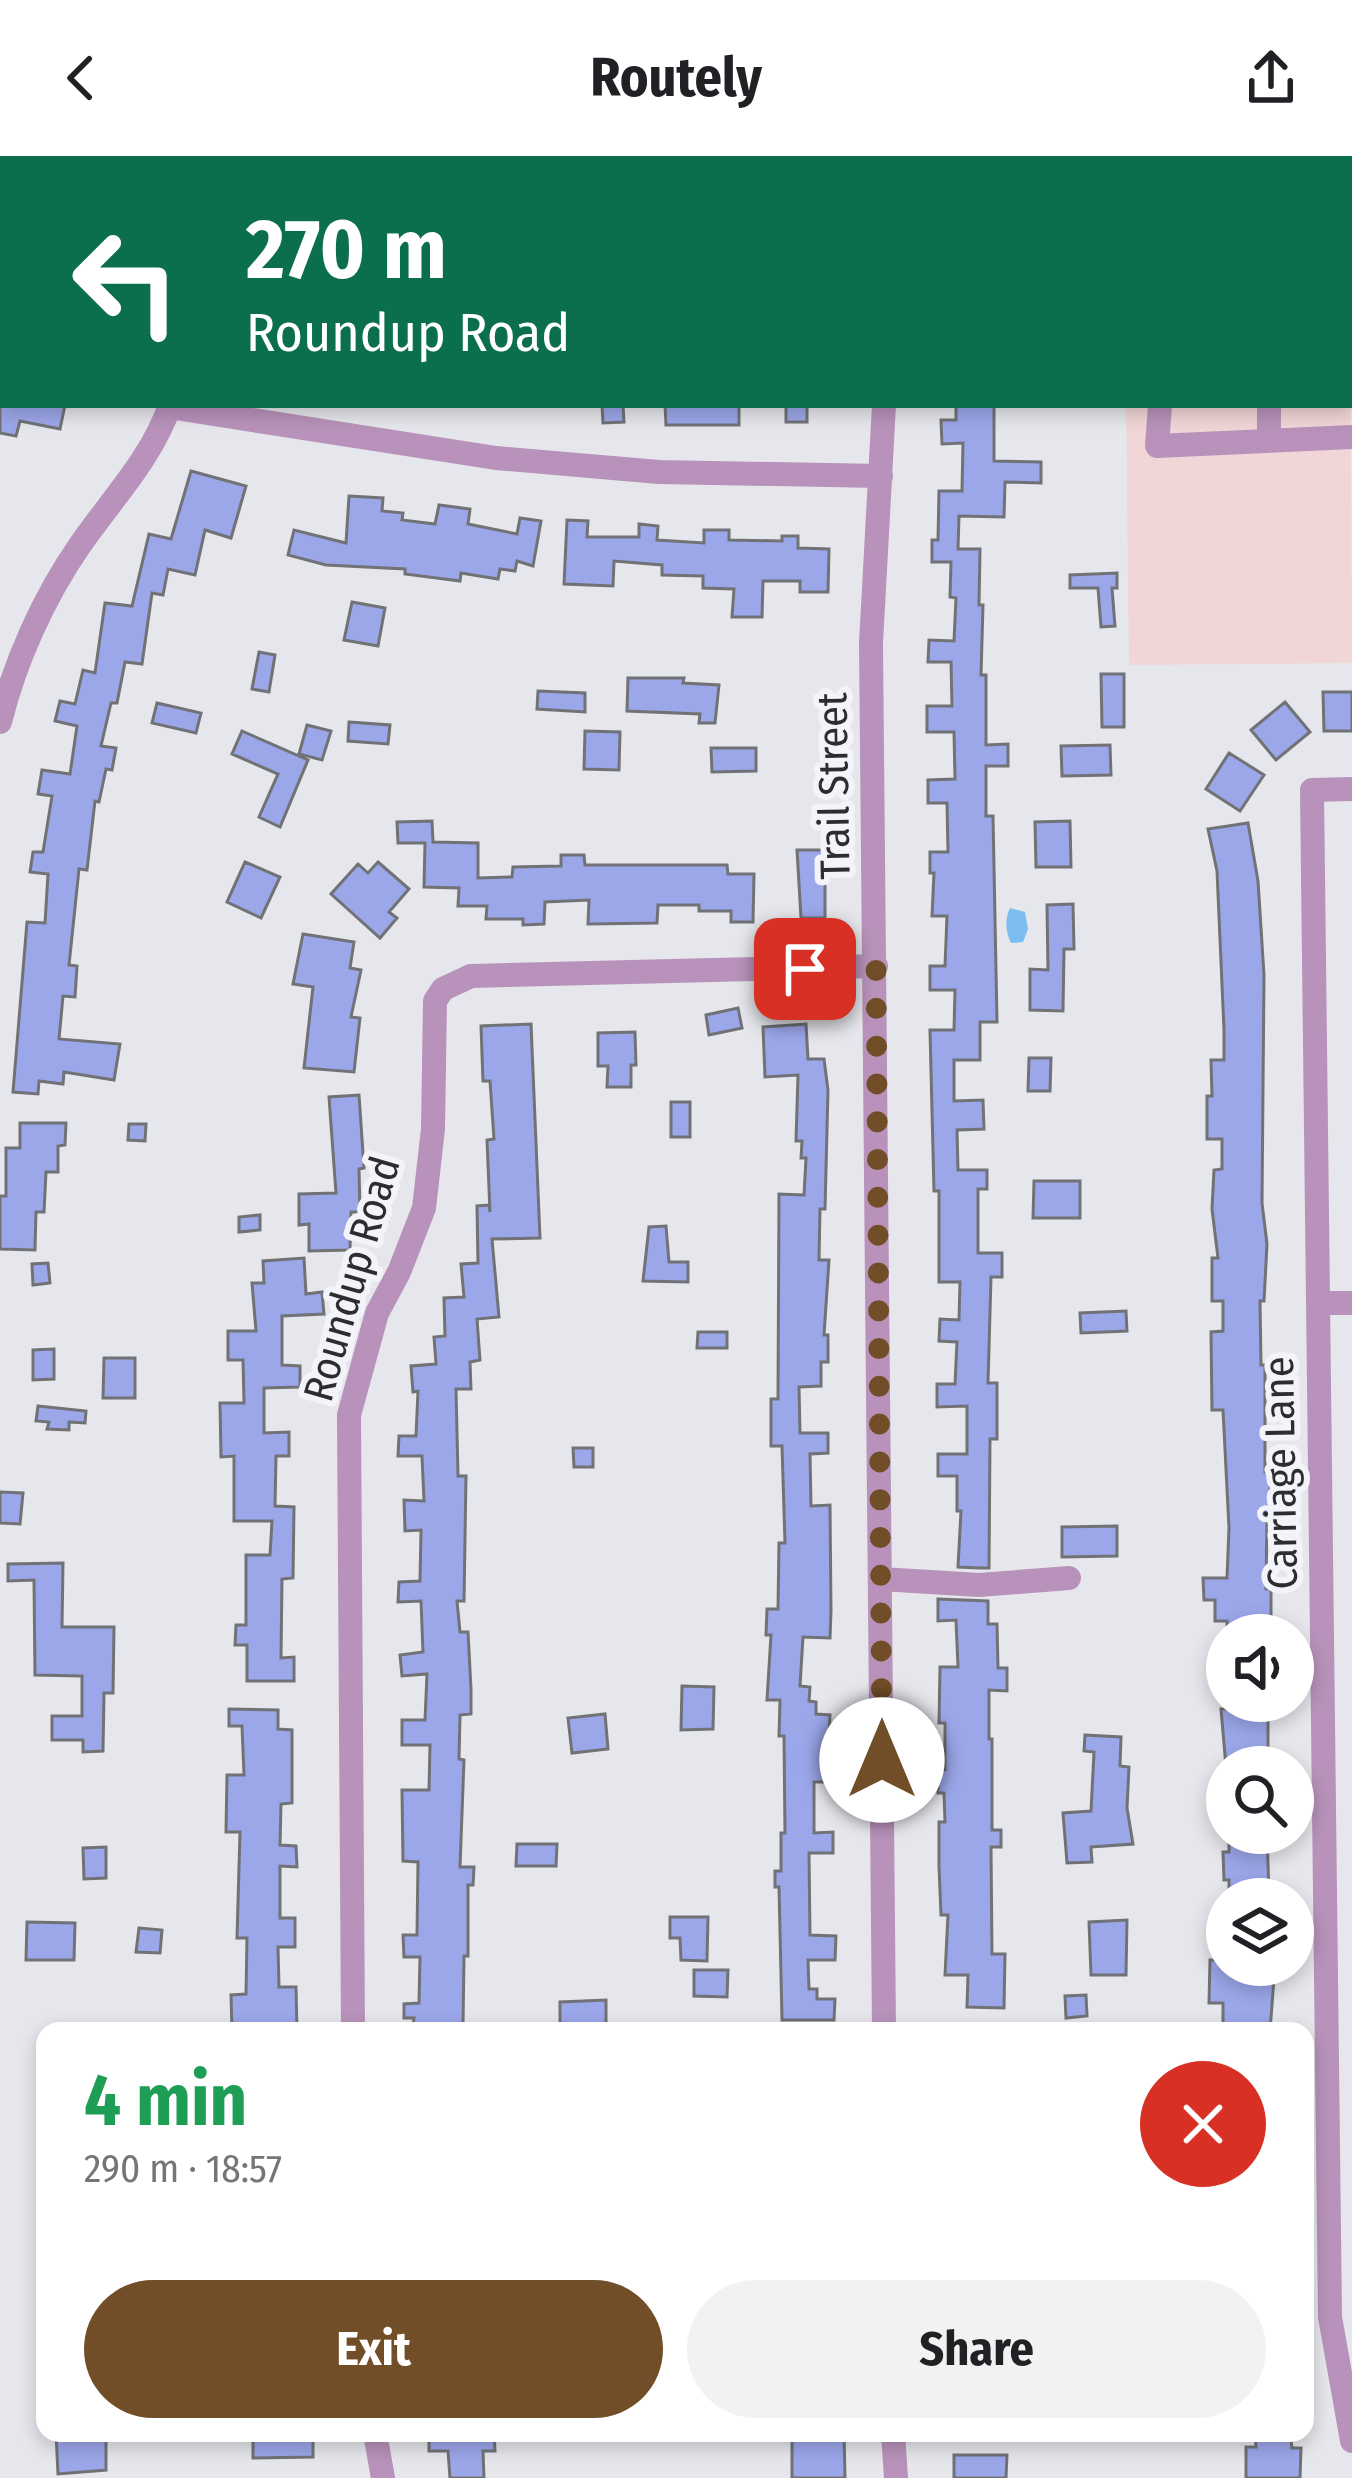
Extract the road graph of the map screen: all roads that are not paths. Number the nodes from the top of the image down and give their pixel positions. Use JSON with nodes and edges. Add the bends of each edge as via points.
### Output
{"nodes":[{"id":1,"x":169,"y":408,"type":"edge"},
{"id":2,"x":183,"y":408,"type":"edge"},
{"id":3,"x":884,"y":408,"type":"edge"},
{"id":4,"x":1160,"y":408,"type":"edge"},
{"id":5,"x":1269,"y":408,"type":"edge"},
{"id":6,"x":1352,"y":437,"type":"edge"},
{"id":7,"x":1269,"y":438,"type":"junction"},
{"id":8,"x":880,"y":476,"type":"junction"},
{"id":9,"x":0,"y":722,"type":"edge"},
{"id":10,"x":1352,"y":789,"type":"edge"},
{"id":11,"x":876,"y":966,"type":"junction"},
{"id":12,"x":1318,"y":1303,"type":"junction"},
{"id":13,"x":1352,"y":1303,"type":"edge"},
{"id":14,"x":1069,"y":1578,"type":"dead end"},
{"id":15,"x":881,"y":1579,"type":"junction"},
{"id":16,"x":1352,"y":1825,"type":"edge"},
{"id":17,"x":1324,"y":1826,"type":"junction"},
{"id":18,"x":353,"y":2022,"type":"edge"},
{"id":19,"x":884,"y":2022,"type":"edge"},
{"id":20,"x":1352,"y":2441,"type":"edge"},
{"id":21,"x":377,"y":2442,"type":"edge"},
{"id":22,"x":894,"y":2442,"type":"edge"},
{"id":23,"x":383,"y":2478,"type":"edge"},
{"id":24,"x":896,"y":2478,"type":"edge"}],
"edges":[{"from":1,"to":9,"type":"street","via":[[36,622]]},
{"from":2,"to":8,"type":"street","via":[[496,458],[659,472]]},
{"from":3,"to":8,"type":"street","name":"Trail Street"},
{"from":4,"to":7,"type":"street","via":[[1157,446]]},
{"from":5,"to":7,"type":"street"},
{"from":6,"to":7,"type":"street"},
{"from":8,"to":11,"type":"street","name":"Trail Street","via":[[871,643]]},
{"from":10,"to":12,"type":"street","name":"Carriage Lane","via":[[1312,790]]},
{"from":11,"to":15,"type":"street","name":"Trail Street"},
{"from":11,"to":18,"type":"street","name":"Roundup Road","via":[[471,976],[435,1001],[424,1208],[377,1313],[349,1415]]},
{"from":12,"to":13,"type":"street"},
{"from":12,"to":17,"type":"street","name":"Carriage Lane"},
{"from":14,"to":15,"type":"street","via":[[979,1585]]},
{"from":15,"to":19,"type":"street","name":"Trail Street"},
{"from":16,"to":17,"type":"street"},
{"from":17,"to":20,"type":"street","name":"Carriage Lane","via":[[1330,2317]]},
{"from":21,"to":23,"type":"street"},
{"from":22,"to":24,"type":"street"}]}
